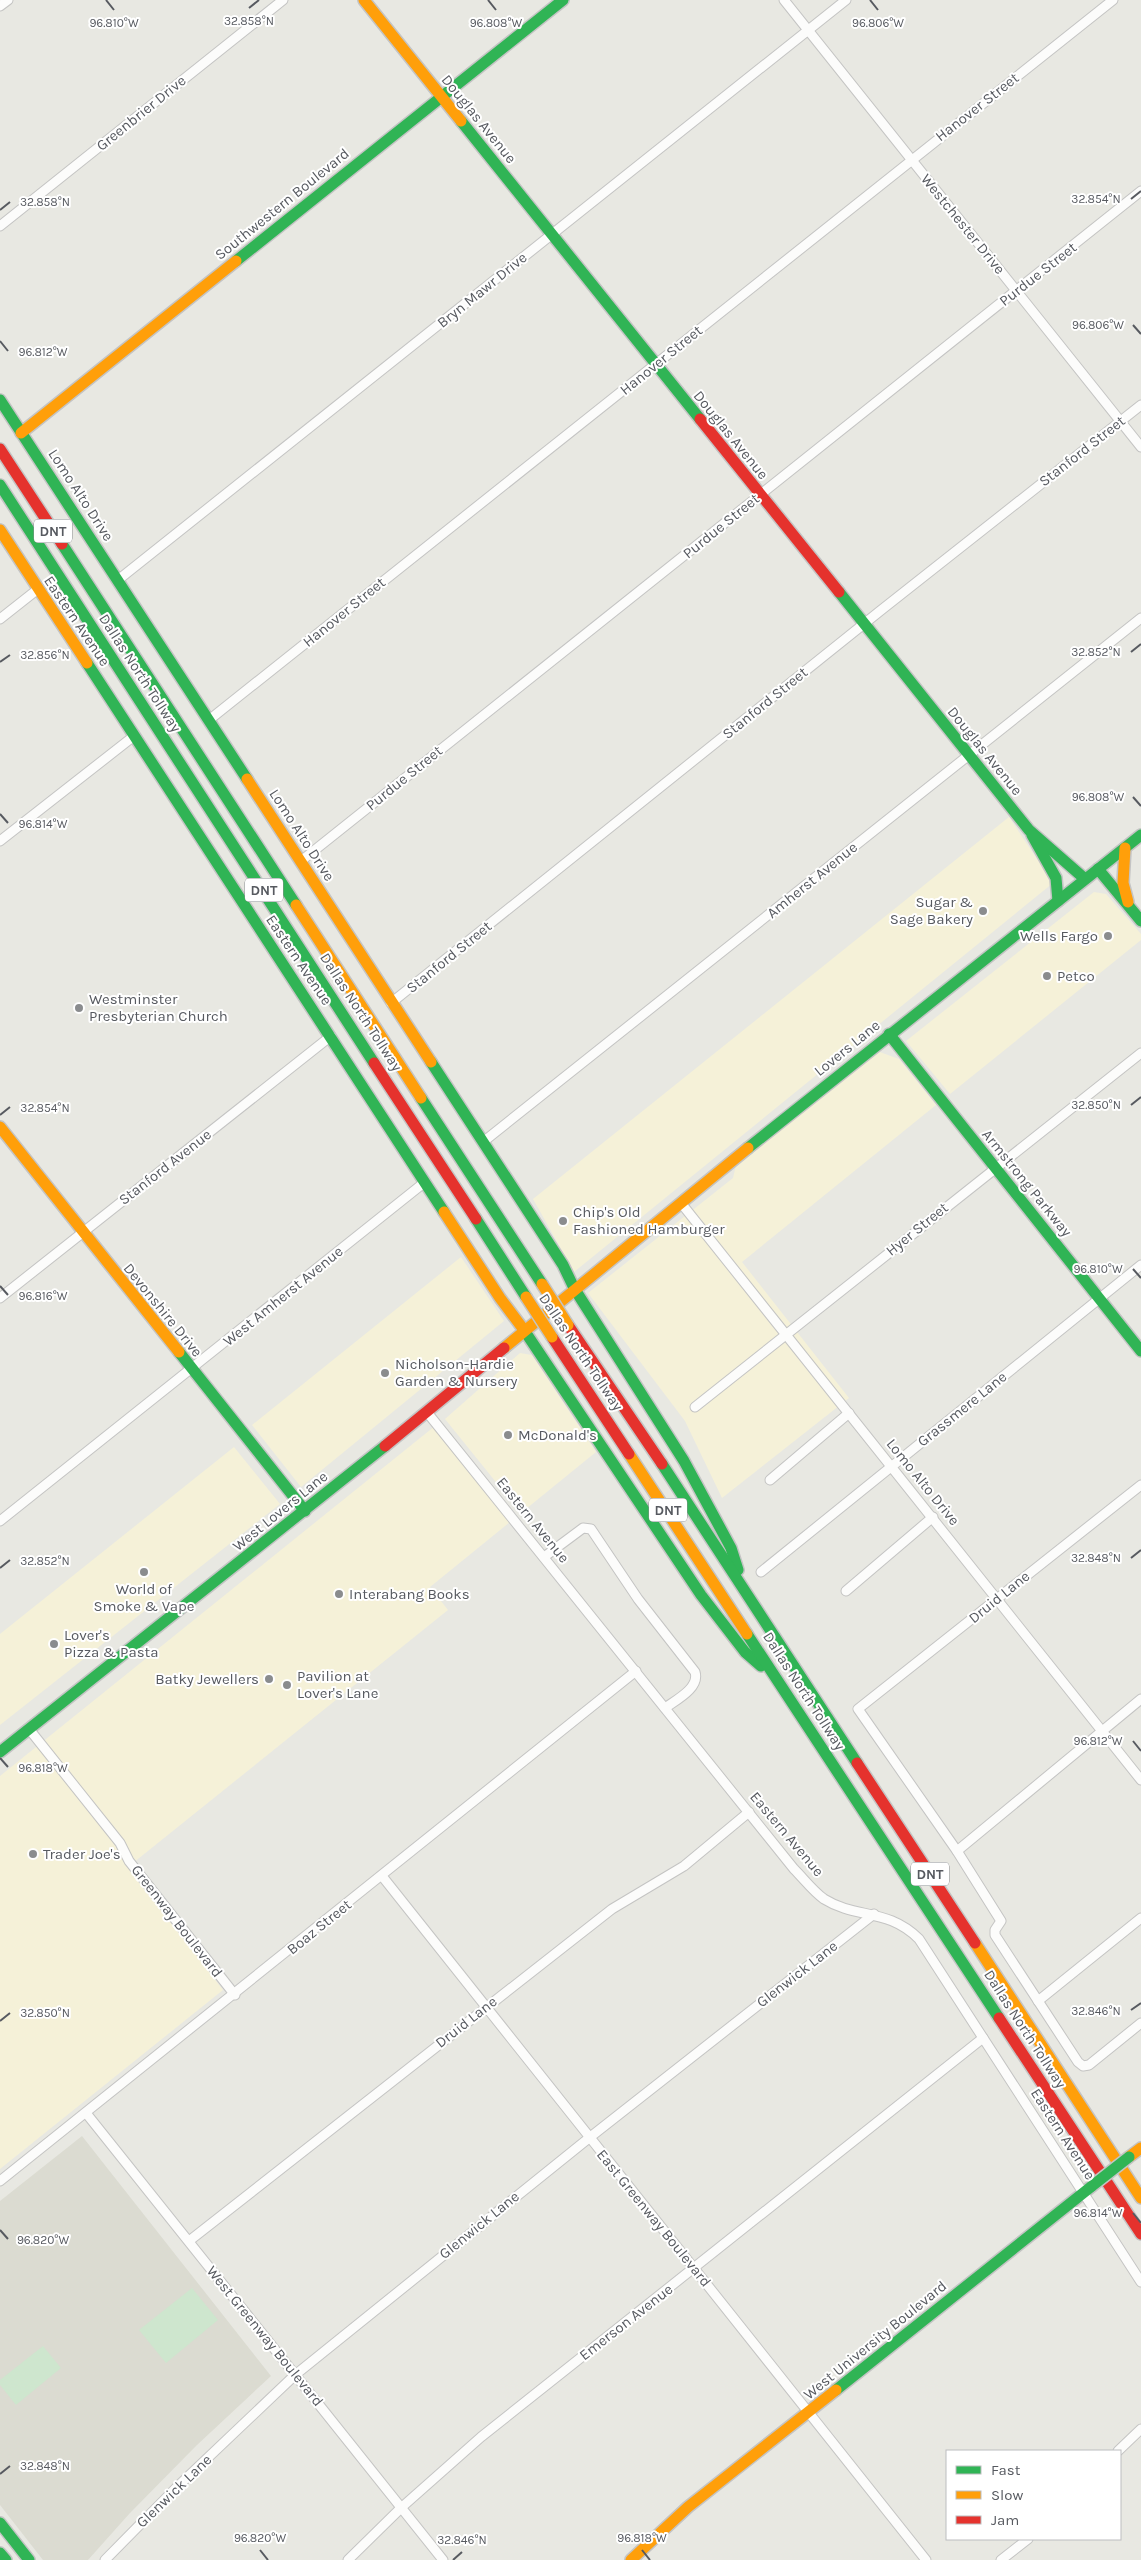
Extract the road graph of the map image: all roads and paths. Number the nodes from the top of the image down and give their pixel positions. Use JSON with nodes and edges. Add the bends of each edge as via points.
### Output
{"nodes":[{"id":1,"x":8,"y":0,"type":"edge"},
{"id":2,"x":283,"y":0,"type":"edge"},
{"id":3,"x":364,"y":0,"type":"edge"},
{"id":4,"x":562,"y":0,"type":"edge"},
{"id":5,"x":784,"y":0,"type":"edge"},
{"id":6,"x":846,"y":0,"type":"edge"},
{"id":7,"x":1113,"y":0,"type":"edge"},
{"id":8,"x":0,"y":6,"type":"edge"},
{"id":9,"x":808,"y":30,"type":"junction"},
{"id":10,"x":442,"y":96,"type":"junction"},
{"id":11,"x":911,"y":160,"type":"junction"},
{"id":12,"x":1141,"y":191,"type":"edge"},
{"id":13,"x":0,"y":226,"type":"edge"},
{"id":14,"x":552,"y":234,"type":"junction"},
{"id":15,"x":1016,"y":291,"type":"junction"},
{"id":16,"x":656,"y":364,"type":"junction"},
{"id":17,"x":0,"y":400,"type":"edge"},
{"id":18,"x":1141,"y":405,"type":"edge"},
{"id":19,"x":1120,"y":421,"type":"junction"},
{"id":20,"x":22,"y":433,"type":"junction"},
{"id":21,"x":1141,"y":448,"type":"edge"},
{"id":22,"x":0,"y":449,"type":"edge"},
{"id":23,"x":0,"y":485,"type":"edge"},
{"id":24,"x":761,"y":494,"type":"junction"},
{"id":25,"x":0,"y":530,"type":"edge"},
{"id":26,"x":118,"y":580,"type":"junction"},
{"id":27,"x":38,"y":589,"type":"junction"},
{"id":28,"x":1141,"y":618,"type":"edge"},
{"id":29,"x":0,"y":619,"type":"edge"},
{"id":30,"x":864,"y":623,"type":"junction"},
{"id":31,"x":209,"y":720,"type":"junction"},
{"id":32,"x":134,"y":736,"type":"junction"},
{"id":33,"x":969,"y":756,"type":"junction"},
{"id":34,"x":1029,"y":830,"type":"junction"},
{"id":35,"x":1141,"y":835,"type":"edge"},
{"id":36,"x":0,"y":841,"type":"edge"},
{"id":37,"x":1125,"y":848,"type":"junction"},
{"id":38,"x":301,"y":861,"type":"junction"},
{"id":39,"x":1098,"y":869,"type":"junction"},
{"id":40,"x":1085,"y":879,"type":"junction"},
{"id":41,"x":1058,"y":901,"type":"junction"},
{"id":42,"x":1129,"y":907,"type":"junction"},
{"id":43,"x":1141,"y":921,"type":"edge"},
{"id":44,"x":391,"y":1003,"type":"junction"},
{"id":45,"x":889,"y":1034,"type":"junction"},
{"id":46,"x":331,"y":1036,"type":"junction"},
{"id":47,"x":1141,"y":1053,"type":"edge"},
{"id":48,"x":0,"y":1126,"type":"edge"},
{"id":49,"x":483,"y":1142,"type":"junction"},
{"id":50,"x":994,"y":1167,"type":"junction"},
{"id":51,"x":425,"y":1182,"type":"junction"},
{"id":52,"x":681,"y":1203,"type":"junction"},
{"id":53,"x":83,"y":1233,"type":"junction"},
{"id":54,"x":1141,"y":1265,"type":"edge"},
{"id":55,"x":574,"y":1288,"type":"junction"},
{"id":56,"x":0,"y":1298,"type":"edge"},
{"id":57,"x":1099,"y":1298,"type":"junction"},
{"id":58,"x":524,"y":1330,"type":"junction"},
{"id":59,"x":786,"y":1335,"type":"junction"},
{"id":60,"x":1141,"y":1351,"type":"edge"},
{"id":61,"x":191,"y":1370,"type":"junction"},
{"id":62,"x":695,"y":1407,"type":"dead end"},
{"id":63,"x":426,"y":1411,"type":"junction"},
{"id":64,"x":849,"y":1413,"type":"junction"},
{"id":65,"x":892,"y":1466,"type":"junction"},
{"id":66,"x":770,"y":1480,"type":"dead end"},
{"id":67,"x":1141,"y":1485,"type":"edge"},
{"id":68,"x":305,"y":1511,"type":"junction"},
{"id":69,"x":933,"y":1517,"type":"junction"},
{"id":70,"x":0,"y":1521,"type":"edge"},
{"id":71,"x":544,"y":1558,"type":"junction"},
{"id":72,"x":761,"y":1572,"type":"dead end"},
{"id":73,"x":846,"y":1591,"type":"dead end"},
{"id":74,"x":746,"y":1594,"type":"junction"},
{"id":75,"x":998,"y":1598,"type":"junction"},
{"id":76,"x":636,"y":1671,"type":"junction"},
{"id":77,"x":781,"y":1685,"type":"junction"},
{"id":78,"x":1141,"y":1699,"type":"edge"},
{"id":79,"x":666,"y":1708,"type":"junction"},
{"id":80,"x":29,"y":1729,"type":"junction"},
{"id":81,"x":1101,"y":1730,"type":"junction"},
{"id":82,"x":0,"y":1752,"type":"edge"},
{"id":83,"x":1141,"y":1780,"type":"edge"},
{"id":84,"x":749,"y":1812,"type":"junction"},
{"id":85,"x":957,"y":1851,"type":"junction"},
{"id":86,"x":382,"y":1876,"type":"junction"},
{"id":87,"x":874,"y":1914,"type":"junction"},
{"id":88,"x":1141,"y":1918,"type":"edge"},
{"id":89,"x":235,"y":1995,"type":"junction"},
{"id":90,"x":1038,"y":2001,"type":"junction"},
{"id":91,"x":486,"y":2007,"type":"junction"},
{"id":92,"x":1141,"y":2023,"type":"edge"},
{"id":93,"x":983,"y":2038,"type":"junction"},
{"id":94,"x":86,"y":2113,"type":"junction"},
{"id":95,"x":589,"y":2138,"type":"junction"},
{"id":96,"x":1141,"y":2148,"type":"edge"},
{"id":97,"x":0,"y":2181,"type":"edge"},
{"id":98,"x":1088,"y":2190,"type":"junction"},
{"id":99,"x":1141,"y":2198,"type":"edge"},
{"id":100,"x":1141,"y":2234,"type":"edge"},
{"id":101,"x":189,"y":2241,"type":"junction"},
{"id":102,"x":694,"y":2268,"type":"junction"},
{"id":103,"x":1141,"y":2282,"type":"edge"},
{"id":104,"x":295,"y":2375,"type":"junction"},
{"id":105,"x":809,"y":2412,"type":"junction"},
{"id":106,"x":1141,"y":2429,"type":"edge"},
{"id":107,"x":1119,"y":2450,"type":"edge"},
{"id":108,"x":402,"y":2507,"type":"junction"},
{"id":109,"x":0,"y":2523,"type":"edge"},
{"id":110,"x":1027,"y":2540,"type":"edge"},
{"id":111,"x":0,"y":2553,"type":"edge"},
{"id":112,"x":6,"y":2560,"type":"edge"},
{"id":113,"x":29,"y":2560,"type":"edge"},
{"id":114,"x":105,"y":2560,"type":"edge"},
{"id":115,"x":348,"y":2560,"type":"edge"},
{"id":116,"x":443,"y":2560,"type":"edge"},
{"id":117,"x":631,"y":2560,"type":"edge"},
{"id":118,"x":926,"y":2560,"type":"edge"},
{"id":119,"x":1001,"y":2560,"type":"edge"}],
"edges":[{"from":1,"to":8,"type":"street"},
{"from":2,"to":13,"type":"street","name":"Greenbrier Drive"},
{"from":3,"to":10,"type":"main road","name":"Douglas Avenue"},
{"from":4,"to":10,"type":"main road","name":"Southwestern Boulevard"},
{"from":5,"to":9,"type":"street","name":"Westchester Drive"},
{"from":6,"to":9,"type":"street","name":"Bryn Mawr Drive"},
{"from":7,"to":11,"type":"street","name":"Hanover Street"},
{"from":9,"to":11,"type":"street","name":"Westchester Drive"},
{"from":9,"to":14,"type":"street","name":"Bryn Mawr Drive"},
{"from":10,"to":14,"type":"main road","name":"Douglas Avenue"},
{"from":10,"to":20,"type":"main road","name":"Southwestern Boulevard"},
{"from":11,"to":15,"type":"street","name":"Westchester Drive"},
{"from":11,"to":16,"type":"street","name":"Hanover Street"},
{"from":12,"to":15,"type":"street","name":"Purdue Street"},
{"from":14,"to":16,"type":"main road","name":"Douglas Avenue"},
{"from":14,"to":26,"type":"street","name":"Bryn Mawr Drive"},
{"from":15,"to":19,"type":"street","name":"Westchester Drive"},
{"from":15,"to":24,"type":"street","name":"Purdue Street"},
{"from":16,"to":24,"type":"main road","name":"Douglas Avenue"},
{"from":16,"to":31,"type":"street","name":"Hanover Street"},
{"from":17,"to":20,"type":"main road","name":"Lomo Alto Drive"},
{"from":18,"to":19,"type":"street","name":"Stanford Street"},
{"from":19,"to":21,"type":"street","name":"Westchester Drive"},
{"from":19,"to":30,"type":"street","name":"Stanford Street"},
{"from":20,"to":26,"type":"main road","name":"Lomo Alto Drive"},
{"from":22,"to":74,"type":"main road","name":"Dallas North Tollway","number":"DNT","bridge":true},
{"from":23,"to":77,"type":"main road","name":"Dallas North Tollway","number":"DNT","bridge":true},
{"from":24,"to":30,"type":"main road","name":"Douglas Avenue"},
{"from":24,"to":38,"type":"street","name":"Purdue Street"},
{"from":25,"to":27,"type":"main road","name":"Eastern Avenue"},
{"from":26,"to":31,"type":"main road","name":"Lomo Alto Drive"},
{"from":27,"to":29,"type":"street"},
{"from":27,"to":32,"type":"main road","name":"Eastern Avenue"},
{"from":28,"to":33,"type":"street","name":"Amherst Avenue"},
{"from":30,"to":33,"type":"main road","name":"Douglas Avenue"},
{"from":30,"to":44,"type":"street","name":"Stanford Street"},
{"from":31,"to":38,"type":"main road","name":"Lomo Alto Drive"},
{"from":32,"to":36,"type":"street"},
{"from":32,"to":46,"type":"main road","name":"Eastern Avenue"},
{"from":33,"to":34,"type":"main road","name":"Douglas Avenue"},
{"from":33,"to":49,"type":"street","name":"Amherst Avenue"},
{"from":34,"to":40,"type":"main road","name":"Douglas Avenue"},
{"from":34,"to":41,"type":"main road","via":[[1056,878]]},
{"from":35,"to":37,"type":"main road","name":"Lovers Lane"},
{"from":37,"to":39,"type":"main road","name":"Lovers Lane"},
{"from":37,"to":42,"type":"main road","via":[[1123,884]]},
{"from":38,"to":44,"type":"main road","name":"Lomo Alto Drive"},
{"from":39,"to":40,"type":"main road","name":"Lovers Lane"},
{"from":39,"to":42,"type":"main road"},
{"from":40,"to":41,"type":"main road","name":"Lovers Lane"},
{"from":41,"to":45,"type":"main road","name":"Lovers Lane"},
{"from":42,"to":43,"type":"main road"},
{"from":44,"to":49,"type":"main road","name":"Lomo Alto Drive"},
{"from":45,"to":50,"type":"main road","name":"Armstrong Parkway"},
{"from":45,"to":52,"type":"main road","name":"Lovers Lane"},
{"from":46,"to":51,"type":"main road","name":"Eastern Avenue"},
{"from":46,"to":53,"type":"street","name":"Stanford Avenue"},
{"from":47,"to":50,"type":"street","name":"Hyer Street"},
{"from":48,"to":53,"type":"main road","name":"Devonshire Drive"},
{"from":49,"to":55,"type":"main road","name":"Lomo Alto Drive","via":[[563,1265]]},
{"from":50,"to":57,"type":"main road","name":"Armstrong Parkway"},
{"from":50,"to":59,"type":"street","name":"Hyer Street"},
{"from":51,"to":58,"type":"main road","name":"Eastern Avenue"},
{"from":51,"to":61,"type":"street","name":"West Amherst Avenue"},
{"from":52,"to":55,"type":"main road","name":"Lovers Lane"},
{"from":52,"to":59,"type":"street","name":"Lomo Alto Drive"},
{"from":53,"to":56,"type":"street","name":"Stanford Avenue"},
{"from":53,"to":61,"type":"main road","name":"Devonshire Drive"},
{"from":54,"to":57,"type":"street","name":"Grassmere Lane"},
{"from":55,"to":58,"type":"main road","name":"West Lovers Lane"},
{"from":55,"to":74,"type":"main road","name":"Lomo Alto Drive","via":[[684,1461],[731,1548]]},
{"from":57,"to":60,"type":"main road","name":"Armstrong Parkway"},
{"from":57,"to":65,"type":"street","name":"Grassmere Lane"},
{"from":58,"to":63,"type":"main road","name":"West Lovers Lane"},
{"from":58,"to":77,"type":"main road","name":"Eastern Avenue","via":[[701,1595],[745,1652]]},
{"from":59,"to":62,"type":"street","name":"Hyer Street"},
{"from":59,"to":64,"type":"street","name":"Lomo Alto Drive"},
{"from":61,"to":68,"type":"main road","name":"Devonshire Drive"},
{"from":61,"to":70,"type":"street","name":"West Amherst Avenue"},
{"from":63,"to":68,"type":"main road","name":"West Lovers Lane"},
{"from":63,"to":71,"type":"street","name":"Eastern Avenue"},
{"from":64,"to":65,"type":"street","name":"Lomo Alto Drive"},
{"from":64,"to":66,"type":"street"},
{"from":65,"to":69,"type":"street","name":"Lomo Alto Drive"},
{"from":65,"to":72,"type":"street","name":"Grassmere Lane"},
{"from":67,"to":75,"type":"street","name":"Druid Lane"},
{"from":68,"to":80,"type":"main road","name":"West Lovers Lane"},
{"from":69,"to":73,"type":"street"},
{"from":69,"to":75,"type":"street","name":"Lomo Alto Drive"},
{"from":71,"to":76,"type":"street","name":"Eastern Avenue"},
{"from":71,"to":79,"type":"street","via":[[583,1528],[591,1529],[638,1599],[695,1672],[696,1682],[692,1688]]},
{"from":74,"to":99,"type":"main road","name":"Dallas North Tollway","number":"DNT"},
{"from":75,"to":81,"type":"street","name":"Lomo Alto Drive"},
{"from":75,"to":85,"type":"street","name":"Druid Lane","via":[[858,1710]]},
{"from":76,"to":79,"type":"street","name":"Eastern Avenue"},
{"from":76,"to":86,"type":"street","name":"Boaz Street"},
{"from":77,"to":100,"type":"main road","name":"Dallas North Tollway","number":"DNT"},
{"from":78,"to":81,"type":"street"},
{"from":79,"to":84,"type":"street","name":"Eastern Avenue"},
{"from":80,"to":82,"type":"main road","name":"West Lovers Lane"},
{"from":80,"to":89,"type":"street","name":"Greenway Boulevard"},
{"from":81,"to":83,"type":"street","name":"Lomo Alto Drive"},
{"from":81,"to":85,"type":"street"},
{"from":84,"to":87,"type":"street","name":"Eastern Avenue","via":[[794,1869],[824,1898]]},
{"from":84,"to":91,"type":"street","name":"Druid Lane","via":[[684,1866],[612,1908]]},
{"from":85,"to":90,"type":"street","via":[[1001,1921],[995,1935]]},
{"from":86,"to":89,"type":"street","name":"Boaz Street"},
{"from":86,"to":91,"type":"street","name":"East Greenway Boulevard"},
{"from":87,"to":93,"type":"street","name":"Eastern Avenue","via":[[896,1921],[919,1939]]},
{"from":87,"to":95,"type":"street","name":"Glenwick Lane"},
{"from":88,"to":90,"type":"street"},
{"from":89,"to":94,"type":"street","name":"Boaz Street"},
{"from":90,"to":92,"type":"street","via":[[1083,2066],[1089,2065]]},
{"from":91,"to":95,"type":"street","name":"East Greenway Boulevard"},
{"from":91,"to":101,"type":"street","name":"Druid Lane"},
{"from":93,"to":98,"type":"street","name":"Eastern Avenue"},
{"from":93,"to":102,"type":"street","name":"Emerson Avenue"},
{"from":94,"to":97,"type":"street","name":"Boaz Street"},
{"from":94,"to":101,"type":"street","name":"West Greenway Boulevard"},
{"from":95,"to":102,"type":"street","name":"East Greenway Boulevard"},
{"from":95,"to":104,"type":"street","name":"Glenwick Lane"},
{"from":96,"to":98,"type":"main road","name":"West University Boulevard","bridge":true},
{"from":98,"to":103,"type":"street","name":"Eastern Avenue"},
{"from":98,"to":105,"type":"main road","name":"West University Boulevard"},
{"from":101,"to":104,"type":"street","name":"West Greenway Boulevard"},
{"from":102,"to":105,"type":"street","name":"East Greenway Boulevard"},
{"from":102,"to":108,"type":"street","name":"Emerson Avenue","via":[[481,2437]]},
{"from":104,"to":108,"type":"street","name":"West Greenway Boulevard"},
{"from":104,"to":114,"type":"street","name":"Glenwick Lane"},
{"from":105,"to":117,"type":"main road","name":"West University Boulevard","via":[[688,2507]]},
{"from":105,"to":118,"type":"street","name":"East Greenway Boulevard"},
{"from":106,"to":107,"type":"street"},
{"from":108,"to":115,"type":"street","name":"Emerson Avenue"},
{"from":108,"to":116,"type":"street","name":"West Greenway Boulevard"},
{"from":109,"to":113,"type":"main road"},
{"from":110,"to":119,"type":"street"},
{"from":111,"to":112,"type":"main road"}]}
